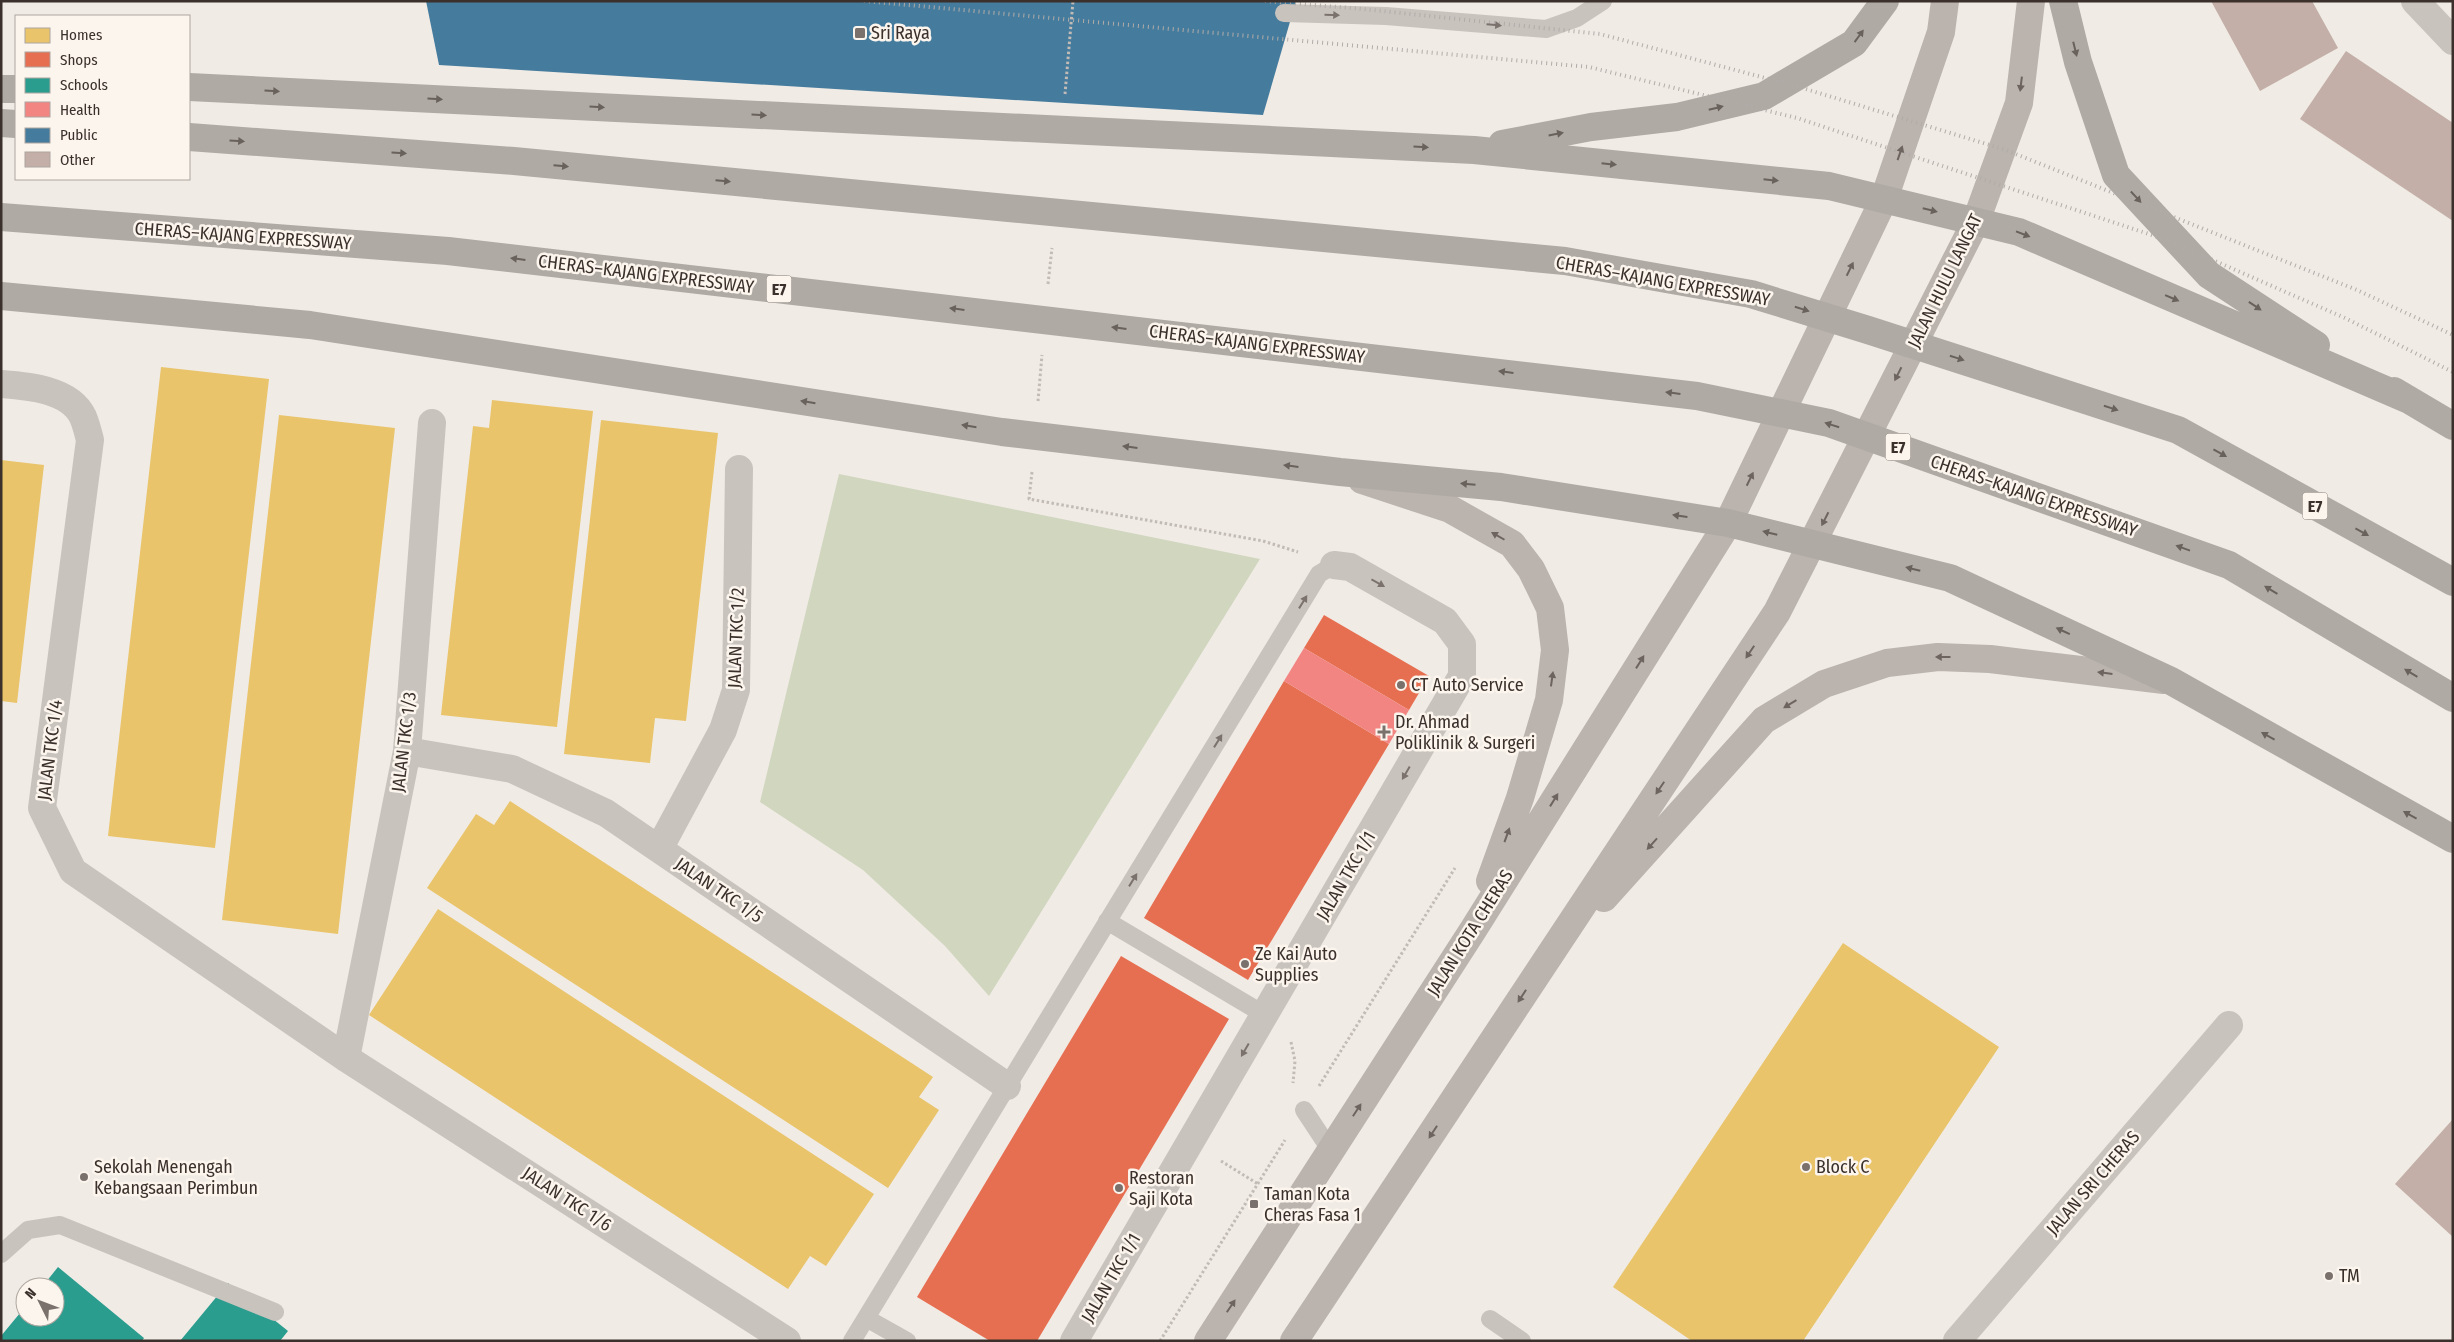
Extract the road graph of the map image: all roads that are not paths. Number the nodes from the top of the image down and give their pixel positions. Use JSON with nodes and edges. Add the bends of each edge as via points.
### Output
{"nodes":[{"id":1,"x":1603,"y":1,"type":"edge"},
{"id":2,"x":1885,"y":1,"type":"edge"},
{"id":3,"x":1945,"y":1,"type":"edge"},
{"id":4,"x":2031,"y":1,"type":"edge"},
{"id":5,"x":2064,"y":1,"type":"edge"},
{"id":6,"x":2415,"y":1,"type":"edge"},
{"id":7,"x":1284,"y":13,"type":"dead end"},
{"id":8,"x":2453,"y":41,"type":"edge"},
{"id":9,"x":190,"y":87,"type":"edge"},
{"id":10,"x":1,"y":89,"type":"edge"},
{"id":11,"x":15,"y":89,"type":"edge"},
{"id":12,"x":1,"y":123,"type":"edge"},
{"id":13,"x":15,"y":124,"type":"edge"},
{"id":14,"x":190,"y":137,"type":"edge"},
{"id":15,"x":1474,"y":150,"type":"junction"},
{"id":16,"x":1884,"y":199,"type":"junction"},
{"id":17,"x":1,"y":217,"type":"edge"},
{"id":18,"x":1976,"y":221,"type":"junction"},
{"id":19,"x":1,"y":296,"type":"edge"},
{"id":20,"x":1,"y":384,"type":"edge"},
{"id":21,"x":2409,"y":400,"type":"junction"},
{"id":22,"x":432,"y":423,"type":"dead end"},
{"id":23,"x":2453,"y":426,"type":"edge"},
{"id":24,"x":739,"y":469,"type":"dead end"},
{"id":25,"x":1340,"y":472,"type":"junction"},
{"id":26,"x":1728,"y":523,"type":"junction"},
{"id":27,"x":1812,"y":544,"type":"junction"},
{"id":28,"x":1334,"y":565,"type":"joint"},
{"id":29,"x":2453,"y":582,"type":"edge"},
{"id":30,"x":2171,"y":681,"type":"junction"},
{"id":31,"x":2453,"y":698,"type":"edge"},
{"id":32,"x":407,"y":751,"type":"junction"},
{"id":33,"x":2453,"y":839,"type":"edge"},
{"id":34,"x":659,"y":849,"type":"junction"},
{"id":35,"x":1107,"y":921,"type":"junction"},
{"id":36,"x":1473,"y":930,"type":"junction"},
{"id":37,"x":1542,"y":967,"type":"junction"},
{"id":38,"x":1265,"y":1015,"type":"junction"},
{"id":39,"x":2229,"y":1024,"type":"dead end"},
{"id":40,"x":346,"y":1058,"type":"junction"},
{"id":41,"x":1007,"y":1086,"type":"junction"},
{"id":42,"x":1304,"y":1110,"type":"road end"},
{"id":43,"x":1331,"y":1152,"type":"junction"},
{"id":44,"x":1,"y":1254,"type":"edge"},
{"id":45,"x":275,"y":1312,"type":"dead end"},
{"id":46,"x":866,"y":1318,"type":"junction"},
{"id":47,"x":1490,"y":1319,"type":"dead end"},
{"id":48,"x":787,"y":1341,"type":"edge"},
{"id":49,"x":852,"y":1341,"type":"edge"},
{"id":50,"x":907,"y":1341,"type":"edge"},
{"id":51,"x":1074,"y":1341,"type":"edge"},
{"id":52,"x":1208,"y":1341,"type":"edge"},
{"id":53,"x":1294,"y":1341,"type":"edge"},
{"id":54,"x":1522,"y":1341,"type":"edge"},
{"id":55,"x":1957,"y":1341,"type":"edge"}],
"edges":[{"from":7,"to":1,"type":"lane","one_way":true,"via":[[1386,16],[1546,29],[1577,18]]},
{"from":15,"to":2,"type":"highway","one_way":true,"via":[[1591,127],[1677,117],[1764,96],[1854,43]]},
{"from":16,"to":3,"type":"main road","one_way":true,"via":[[1941,32]]},
{"from":4,"to":18,"type":"main road","name":"JALAN HULU LANGAT","one_way":true,"via":[[2019,103]]},
{"from":5,"to":21,"type":"highway","one_way":true,"via":[[2078,62],[2116,175],[2209,275],[2297,334]]},
{"from":6,"to":8,"type":"street"},
{"from":9,"to":15,"type":"highway","one_way":true},
{"from":10,"to":11,"type":"highway"},
{"from":12,"to":13,"type":"highway"},
{"from":14,"to":29,"type":"highway","name":"CHERAS–KAJANG EXPRESSWAY","number":"E7","one_way":true,"via":[[524,162],[1566,262],[1751,294],[2178,430]]},
{"from":15,"to":16,"type":"highway","one_way":true,"via":[[1829,186]]},
{"from":16,"to":18,"type":"highway","one_way":true},
{"from":26,"to":16,"type":"main road","one_way":true},
{"from":31,"to":17,"type":"highway","name":"CHERAS–KAJANG EXPRESSWAY","number":"E7","one_way":true,"via":[[2229,565],[1829,423],[1697,396],[448,251]]},
{"from":18,"to":21,"type":"highway","one_way":true,"via":[[2019,232]]},
{"from":18,"to":27,"type":"main road","name":"JALAN HULU LANGAT","one_way":true},
{"from":25,"to":19,"type":"highway","one_way":true,"via":[[1002,432],[310,325]]},
{"from":20,"to":40,"type":"street","name":"JALAN TKC 1/4","via":[[39,387],[66,399],[83,415],[90,440],[42,808],[73,871]]},
{"from":21,"to":23,"type":"highway"},
{"from":22,"to":32,"type":"street","name":"JALAN TKC 1/3"},
{"from":24,"to":34,"type":"street","name":"JALAN TKC 1/2","via":[[736,690],[723,730]]},
{"from":26,"to":25,"type":"highway","one_way":true,"via":[[1501,487]]},
{"from":36,"to":25,"type":"main road","one_way":true,"via":[[1520,798],[1549,700],[1555,650],[1550,608],[1531,569],[1512,544],[1450,509]]},
{"from":27,"to":26,"type":"highway","one_way":true},
{"from":36,"to":26,"type":"main road","name":"JALAN KOTA CHERAS","one_way":true},
{"from":30,"to":27,"type":"highway","one_way":true,"via":[[1950,578]]},
{"from":27,"to":37,"type":"main road","name":"JALAN HULU LANGAT","one_way":true,"via":[[1777,612]]},
{"from":35,"to":28,"type":"lane","one_way":true,"via":[[1319,574]]},
{"from":28,"to":38,"type":"street","name":"JALAN TKC 1/1","one_way":true,"via":[[1350,567],[1445,621],[1462,644],[1462,676]]},
{"from":33,"to":30,"type":"highway","one_way":true},
{"from":30,"to":37,"type":"main road","one_way":true,"via":[[1990,659],[1938,657],[1887,663],[1824,684],[1764,720]]},
{"from":32,"to":34,"type":"street","name":"JALAN TKC 1/5","via":[[512,769],[606,813]]},
{"from":32,"to":40,"type":"street","name":"JALAN TKC 1/3"},
{"from":34,"to":41,"type":"street","name":"JALAN TKC 1/5"},
{"from":35,"to":38,"type":"lane"},
{"from":35,"to":41,"type":"lane"},
{"from":43,"to":36,"type":"main road","name":"JALAN KOTA CHERAS","one_way":true},
{"from":37,"to":53,"type":"main road","one_way":true},
{"from":38,"to":51,"type":"street","name":"JALAN TKC 1/1","one_way":true},
{"from":39,"to":55,"type":"street","name":"JALAN SRI CHERAS"},
{"from":40,"to":48,"type":"street","name":"JALAN TKC 1/6"},
{"from":41,"to":46,"type":"lane"},
{"from":42,"to":43,"type":"lane"},
{"from":52,"to":43,"type":"main road","name":"JALAN KOTA CHERAS","one_way":true},
{"from":44,"to":45,"type":"lane","via":[[28,1230],[60,1225]]},
{"from":46,"to":49,"type":"lane"},
{"from":46,"to":50,"type":"lane"},
{"from":47,"to":54,"type":"lane"}]}
